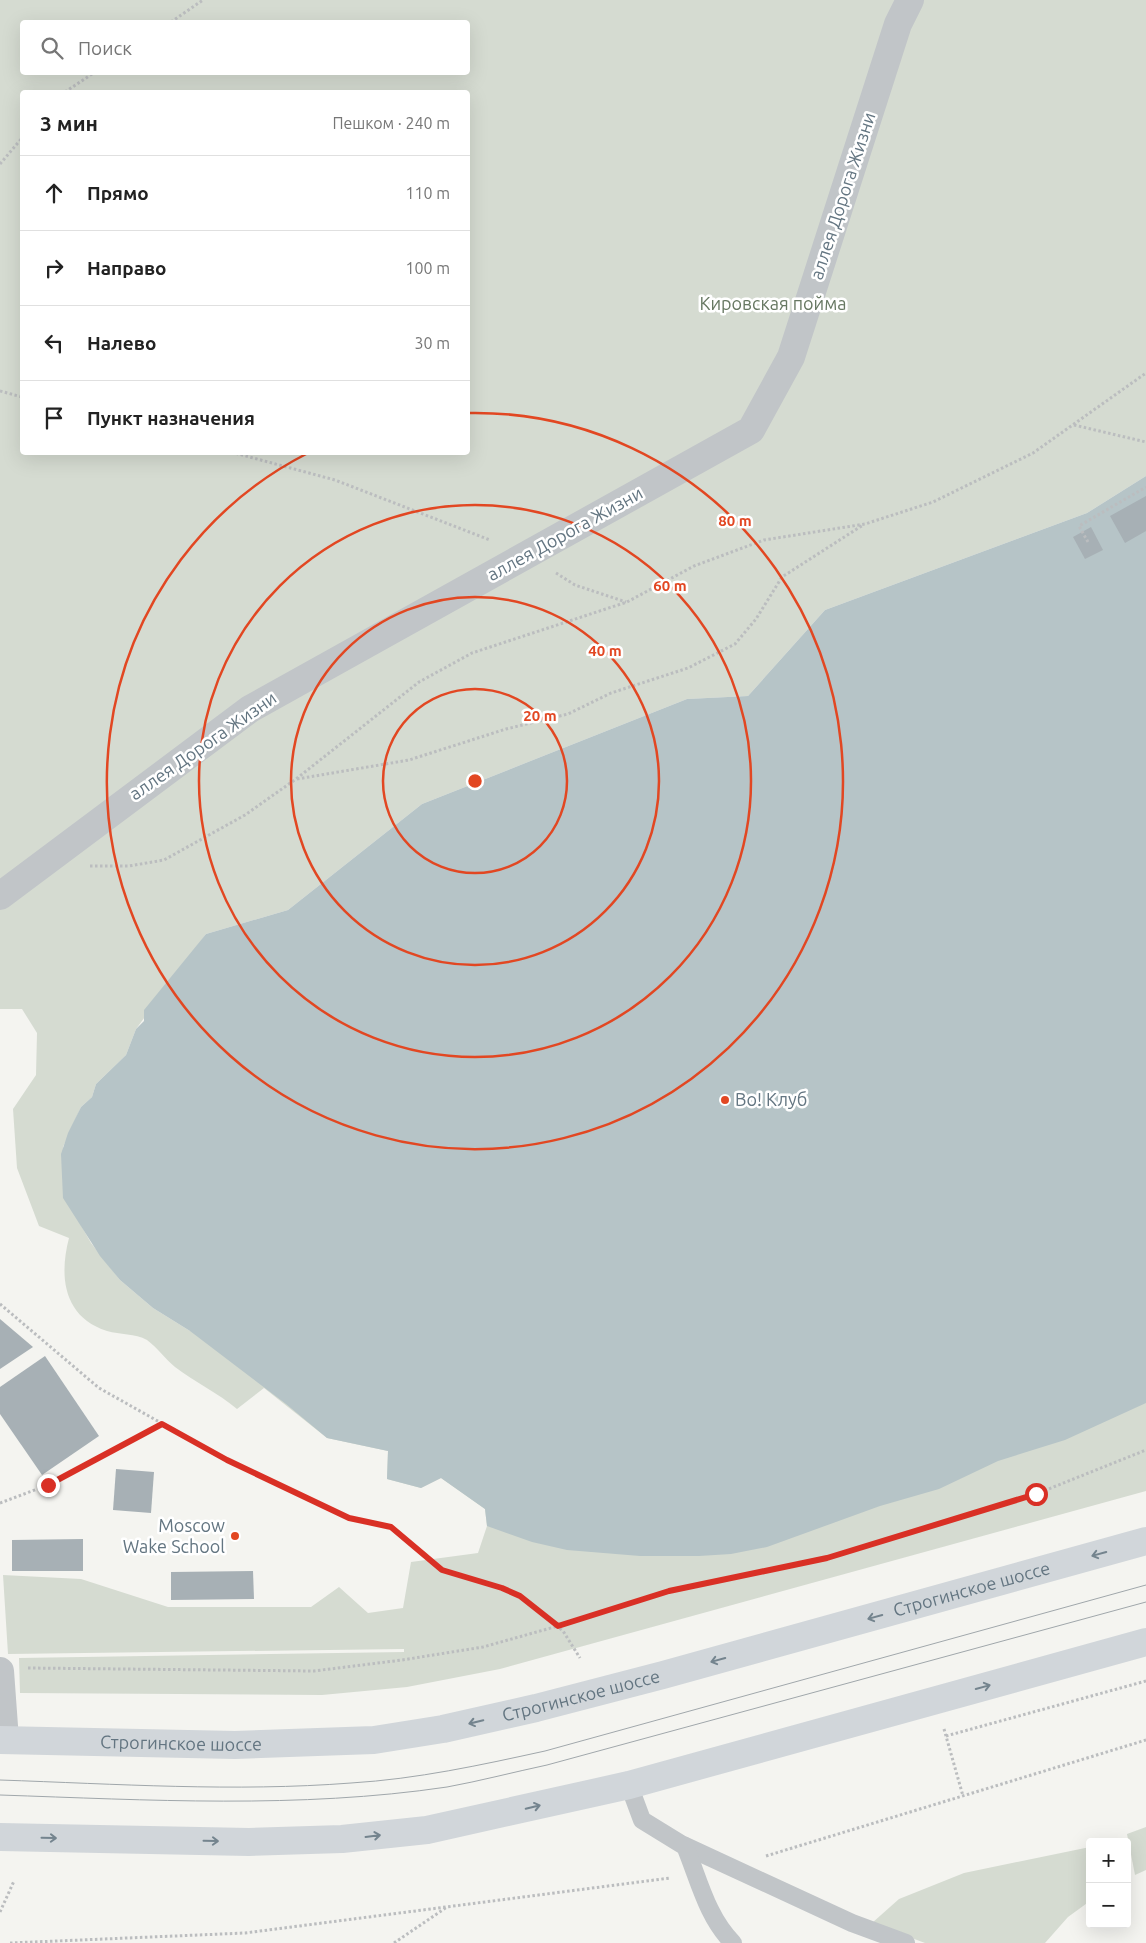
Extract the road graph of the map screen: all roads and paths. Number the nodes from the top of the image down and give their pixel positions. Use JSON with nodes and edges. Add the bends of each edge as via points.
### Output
{"nodes":[{"id":1,"x":203,"y":0,"type":"edge"},
{"id":2,"x":910,"y":0,"type":"edge"},
{"id":3,"x":174,"y":20,"type":"edge"},
{"id":4,"x":90,"y":75,"type":"edge"},
{"id":5,"x":67,"y":90,"type":"edge"},
{"id":6,"x":20,"y":140,"type":"edge"},
{"id":7,"x":0,"y":164,"type":"edge"},
{"id":8,"x":1146,"y":373,"type":"edge"},
{"id":9,"x":0,"y":391,"type":"edge"},
{"id":10,"x":20,"y":396,"type":"edge"},
{"id":11,"x":1074,"y":425,"type":"junction"},
{"id":12,"x":1146,"y":442,"type":"edge"},
{"id":13,"x":242,"y":455,"type":"edge"},
{"id":14,"x":1146,"y":487,"type":"edge"},
{"id":15,"x":865,"y":524,"type":"junction"},
{"id":16,"x":1088,"y":542,"type":"dead end"},
{"id":17,"x":528,"y":555,"type":"junction"},
{"id":18,"x":627,"y":602,"type":"junction"},
{"id":19,"x":296,"y":779,"type":"junction"},
{"id":20,"x":83,"y":866,"type":"dead end"},
{"id":21,"x":0,"y":896,"type":"edge"},
{"id":22,"x":0,"y":1304,"type":"edge"},
{"id":23,"x":162,"y":1424,"type":"junction"},
{"id":24,"x":1146,"y":1450,"type":"edge"},
{"id":25,"x":0,"y":1503,"type":"edge"},
{"id":26,"x":1146,"y":1541,"type":"edge"},
{"id":27,"x":558,"y":1626,"type":"junction"},
{"id":28,"x":1146,"y":1642,"type":"edge"},
{"id":29,"x":580,"y":1658,"type":"dead end"},
{"id":30,"x":13,"y":1669,"type":"edge"},
{"id":31,"x":1146,"y":1681,"type":"edge"},
{"id":32,"x":944,"y":1728,"type":"dead end"},
{"id":33,"x":946,"y":1736,"type":"junction"},
{"id":34,"x":3,"y":1740,"type":"edge"},
{"id":35,"x":1146,"y":1740,"type":"edge"},
{"id":36,"x":629,"y":1785,"type":"junction"},
{"id":37,"x":963,"y":1796,"type":"junction"},
{"id":38,"x":0,"y":1837,"type":"edge"},
{"id":39,"x":685,"y":1846,"type":"junction"},
{"id":40,"x":730,"y":1867,"type":"junction"},
{"id":41,"x":697,"y":1875,"type":"junction"},
{"id":42,"x":14,"y":1881,"type":"dead end"},
{"id":43,"x":450,"y":1905,"type":"junction"},
{"id":44,"x":0,"y":1912,"type":"edge"},
{"id":45,"x":10,"y":1943,"type":"edge"},
{"id":46,"x":394,"y":1943,"type":"edge"},
{"id":47,"x":733,"y":1943,"type":"edge"},
{"id":48,"x":906,"y":1943,"type":"edge"}],
"edges":[{"from":1,"to":3,"type":"path"},
{"from":2,"to":17,"type":"street","name":"аллея Дорога Жизни","via":[[898,24],[791,357],[751,430]]},
{"from":4,"to":5,"type":"path"},
{"from":6,"to":7,"type":"path"},
{"from":8,"to":11,"type":"path"},
{"from":9,"to":10,"type":"path"},
{"from":11,"to":12,"type":"path"},
{"from":11,"to":15,"type":"path","via":[[1033,453],[933,502]]},
{"from":13,"to":17,"type":"path","via":[[335,480]]},
{"from":14,"to":16,"type":"path","via":[[1079,526]]},
{"from":15,"to":18,"type":"path","via":[[764,540],[694,566]]},
{"from":15,"to":19,"type":"path","via":[[782,577],[756,619],[735,644],[688,668],[611,693],[568,714],[506,728],[409,760]]},
{"from":17,"to":18,"type":"path","via":[[575,585]]},
{"from":17,"to":21,"type":"street","name":"аллея Дорога Жизни","via":[[250,709]]},
{"from":18,"to":19,"type":"path","via":[[472,653],[419,682]]},
{"from":19,"to":20,"type":"path","via":[[245,815],[164,860],[129,866]]},
{"from":22,"to":23,"type":"path","via":[[99,1388]]},
{"from":23,"to":25,"type":"path","via":[[48,1485]]},
{"from":23,"to":27,"type":"path","via":[[227,1460],[349,1518],[391,1527],[442,1570],[520,1596]]},
{"from":24,"to":27,"type":"path","via":[[1036,1494],[827,1558],[669,1591]]},
{"from":26,"to":34,"type":"main road","name":"Строгинское шоссе","one_way":true,"via":[[663,1675],[443,1729],[374,1740],[235,1746]]},
{"from":27,"to":29,"type":"path"},
{"from":27,"to":30,"type":"path","via":[[483,1647],[314,1671]]},
{"from":36,"to":28,"type":"main road","one_way":true},
{"from":30,"to":34,"type":"street"},
{"from":31,"to":33,"type":"path"},
{"from":32,"to":33,"type":"path"},
{"from":33,"to":37,"type":"path"},
{"from":35,"to":37,"type":"path"},
{"from":38,"to":36,"type":"main road","one_way":true,"via":[[249,1842],[342,1839],[427,1830]]},
{"from":36,"to":39,"type":"lane","via":[[642,1820]]},
{"from":37,"to":40,"type":"path"},
{"from":39,"to":40,"type":"lane"},
{"from":39,"to":41,"type":"lane"},
{"from":40,"to":48,"type":"lane","via":[[852,1923]]},
{"from":41,"to":43,"type":"path"},
{"from":41,"to":47,"type":"lane","via":[[721,1931]]},
{"from":42,"to":44,"type":"path"},
{"from":43,"to":45,"type":"path","via":[[245,1933]]},
{"from":43,"to":46,"type":"path"}]}
